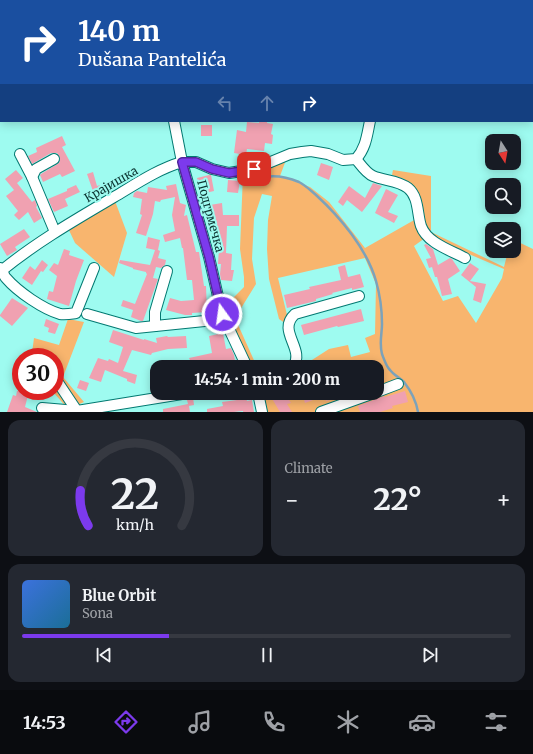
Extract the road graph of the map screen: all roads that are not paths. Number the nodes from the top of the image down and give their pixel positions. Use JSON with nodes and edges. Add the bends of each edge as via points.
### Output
{"nodes":[{"id":1,"x":174,"y":122,"type":"edge"},
{"id":2,"x":370,"y":122,"type":"edge"},
{"id":3,"x":20,"y":154,"type":"dead end"},
{"id":4,"x":54,"y":159,"type":"dead end"},
{"id":5,"x":356,"y":159,"type":"junction"},
{"id":6,"x":182,"y":162,"type":"junction"},
{"id":7,"x":32,"y":176,"type":"junction"},
{"id":8,"x":55,"y":232,"type":"junction"},
{"id":9,"x":465,"y":258,"type":"dead end"},
{"id":10,"x":94,"y":268,"type":"dead end"},
{"id":11,"x":1,"y":270,"type":"edge"},
{"id":12,"x":167,"y":271,"type":"dead end"},
{"id":13,"x":359,"y":296,"type":"dead end"},
{"id":14,"x":87,"y":314,"type":"dead end"},
{"id":15,"x":224,"y":319,"type":"junction"},
{"id":16,"x":155,"y":326,"type":"junction"},
{"id":17,"x":244,"y":360,"type":"edge"},
{"id":18,"x":297,"y":360,"type":"edge"},
{"id":19,"x":398,"y":384,"type":"dead end"},
{"id":20,"x":384,"y":389,"type":"edge"},
{"id":21,"x":64,"y":392,"type":"edge"},
{"id":22,"x":150,"y":399,"type":"edge"},
{"id":23,"x":259,"y":400,"type":"edge"},
{"id":24,"x":354,"y":400,"type":"edge"},
{"id":25,"x":42,"y":408,"type":"dead end"},
{"id":26,"x":77,"y":411,"type":"junction"},
{"id":27,"x":262,"y":412,"type":"edge"},
{"id":28,"x":321,"y":412,"type":"edge"}],
"edges":[{"from":1,"to":6,"type":"street","name":"Подгрмечка"},
{"from":2,"to":5,"type":"street","via":[[365,147]]},
{"from":3,"to":7,"type":"street"},
{"from":4,"to":7,"type":"street","via":[[36,169]]},
{"from":5,"to":6,"type":"street","via":[[343,160],[311,151],[290,154],[254,169],[229,173],[196,162]]},
{"from":5,"to":9,"type":"street","via":[[373,176],[398,182],[409,189],[415,198],[425,233],[435,243]]},
{"from":6,"to":8,"type":"street","name":"Крајишка","via":[[146,178]]},
{"from":6,"to":15,"type":"street","name":"Подгрмечка"},
{"from":7,"to":8,"type":"street"},
{"from":8,"to":11,"type":"street","name":"Крајишка"},
{"from":10,"to":11,"type":"street","via":[[76,313],[69,315],[60,314],[29,298],[4,277]]},
{"from":12,"to":16,"type":"street","via":[[155,312]]},
{"from":13,"to":18,"type":"street","via":[[295,314],[290,318],[288,328]]},
{"from":14,"to":16,"type":"street","via":[[136,328]]},
{"from":15,"to":16,"type":"street"},
{"from":15,"to":17,"type":"street","name":"Подгрмечка"},
{"from":19,"to":20,"type":"street"},
{"from":21,"to":26,"type":"street"},
{"from":22,"to":26,"type":"street"},
{"from":23,"to":27,"type":"street"},
{"from":24,"to":28,"type":"street"},
{"from":25,"to":26,"type":"street"}]}
